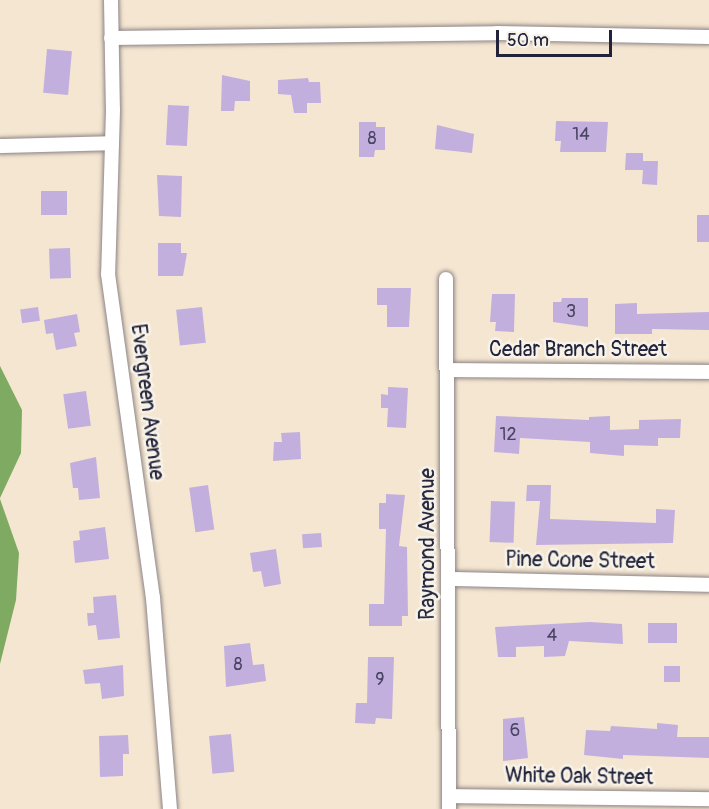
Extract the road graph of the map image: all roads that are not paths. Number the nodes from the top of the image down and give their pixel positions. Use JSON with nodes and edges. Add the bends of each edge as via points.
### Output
{"nodes":[{"id":1,"x":111,"y":0,"type":"edge"},
{"id":2,"x":111,"y":38,"type":"junction"},
{"id":3,"x":709,"y":38,"type":"edge"},
{"id":4,"x":112,"y":143,"type":"junction"},
{"id":5,"x":0,"y":146,"type":"edge"},
{"id":6,"x":446,"y":279,"type":"dead end"},
{"id":7,"x":447,"y":370,"type":"junction"},
{"id":8,"x":709,"y":372,"type":"edge"},
{"id":9,"x":450,"y":579,"type":"junction"},
{"id":10,"x":709,"y":585,"type":"edge"},
{"id":11,"x":709,"y":799,"type":"edge"},
{"id":12,"x":449,"y":802,"type":"edge"},
{"id":13,"x":170,"y":809,"type":"edge"}],
"edges":[{"from":1,"to":2,"type":"street","name":"Evergreen Avenue"},
{"from":2,"to":3,"type":"street","via":[[497,33]]},
{"from":2,"to":4,"type":"street","name":"Evergreen Avenue"},
{"from":4,"to":5,"type":"street"},
{"from":4,"to":13,"type":"street","name":"Evergreen Avenue","via":[[108,274],[153,598]]},
{"from":6,"to":7,"type":"street","name":"Raymond Avenue"},
{"from":7,"to":8,"type":"street","name":"Cedar Branch Street"},
{"from":7,"to":9,"type":"street","name":"Raymond Avenue"},
{"from":9,"to":10,"type":"street","name":"Pine Cone Street"},
{"from":9,"to":12,"type":"street","name":"Raymond Avenue"},
{"from":11,"to":12,"type":"street","name":"White Oak Street"}]}
